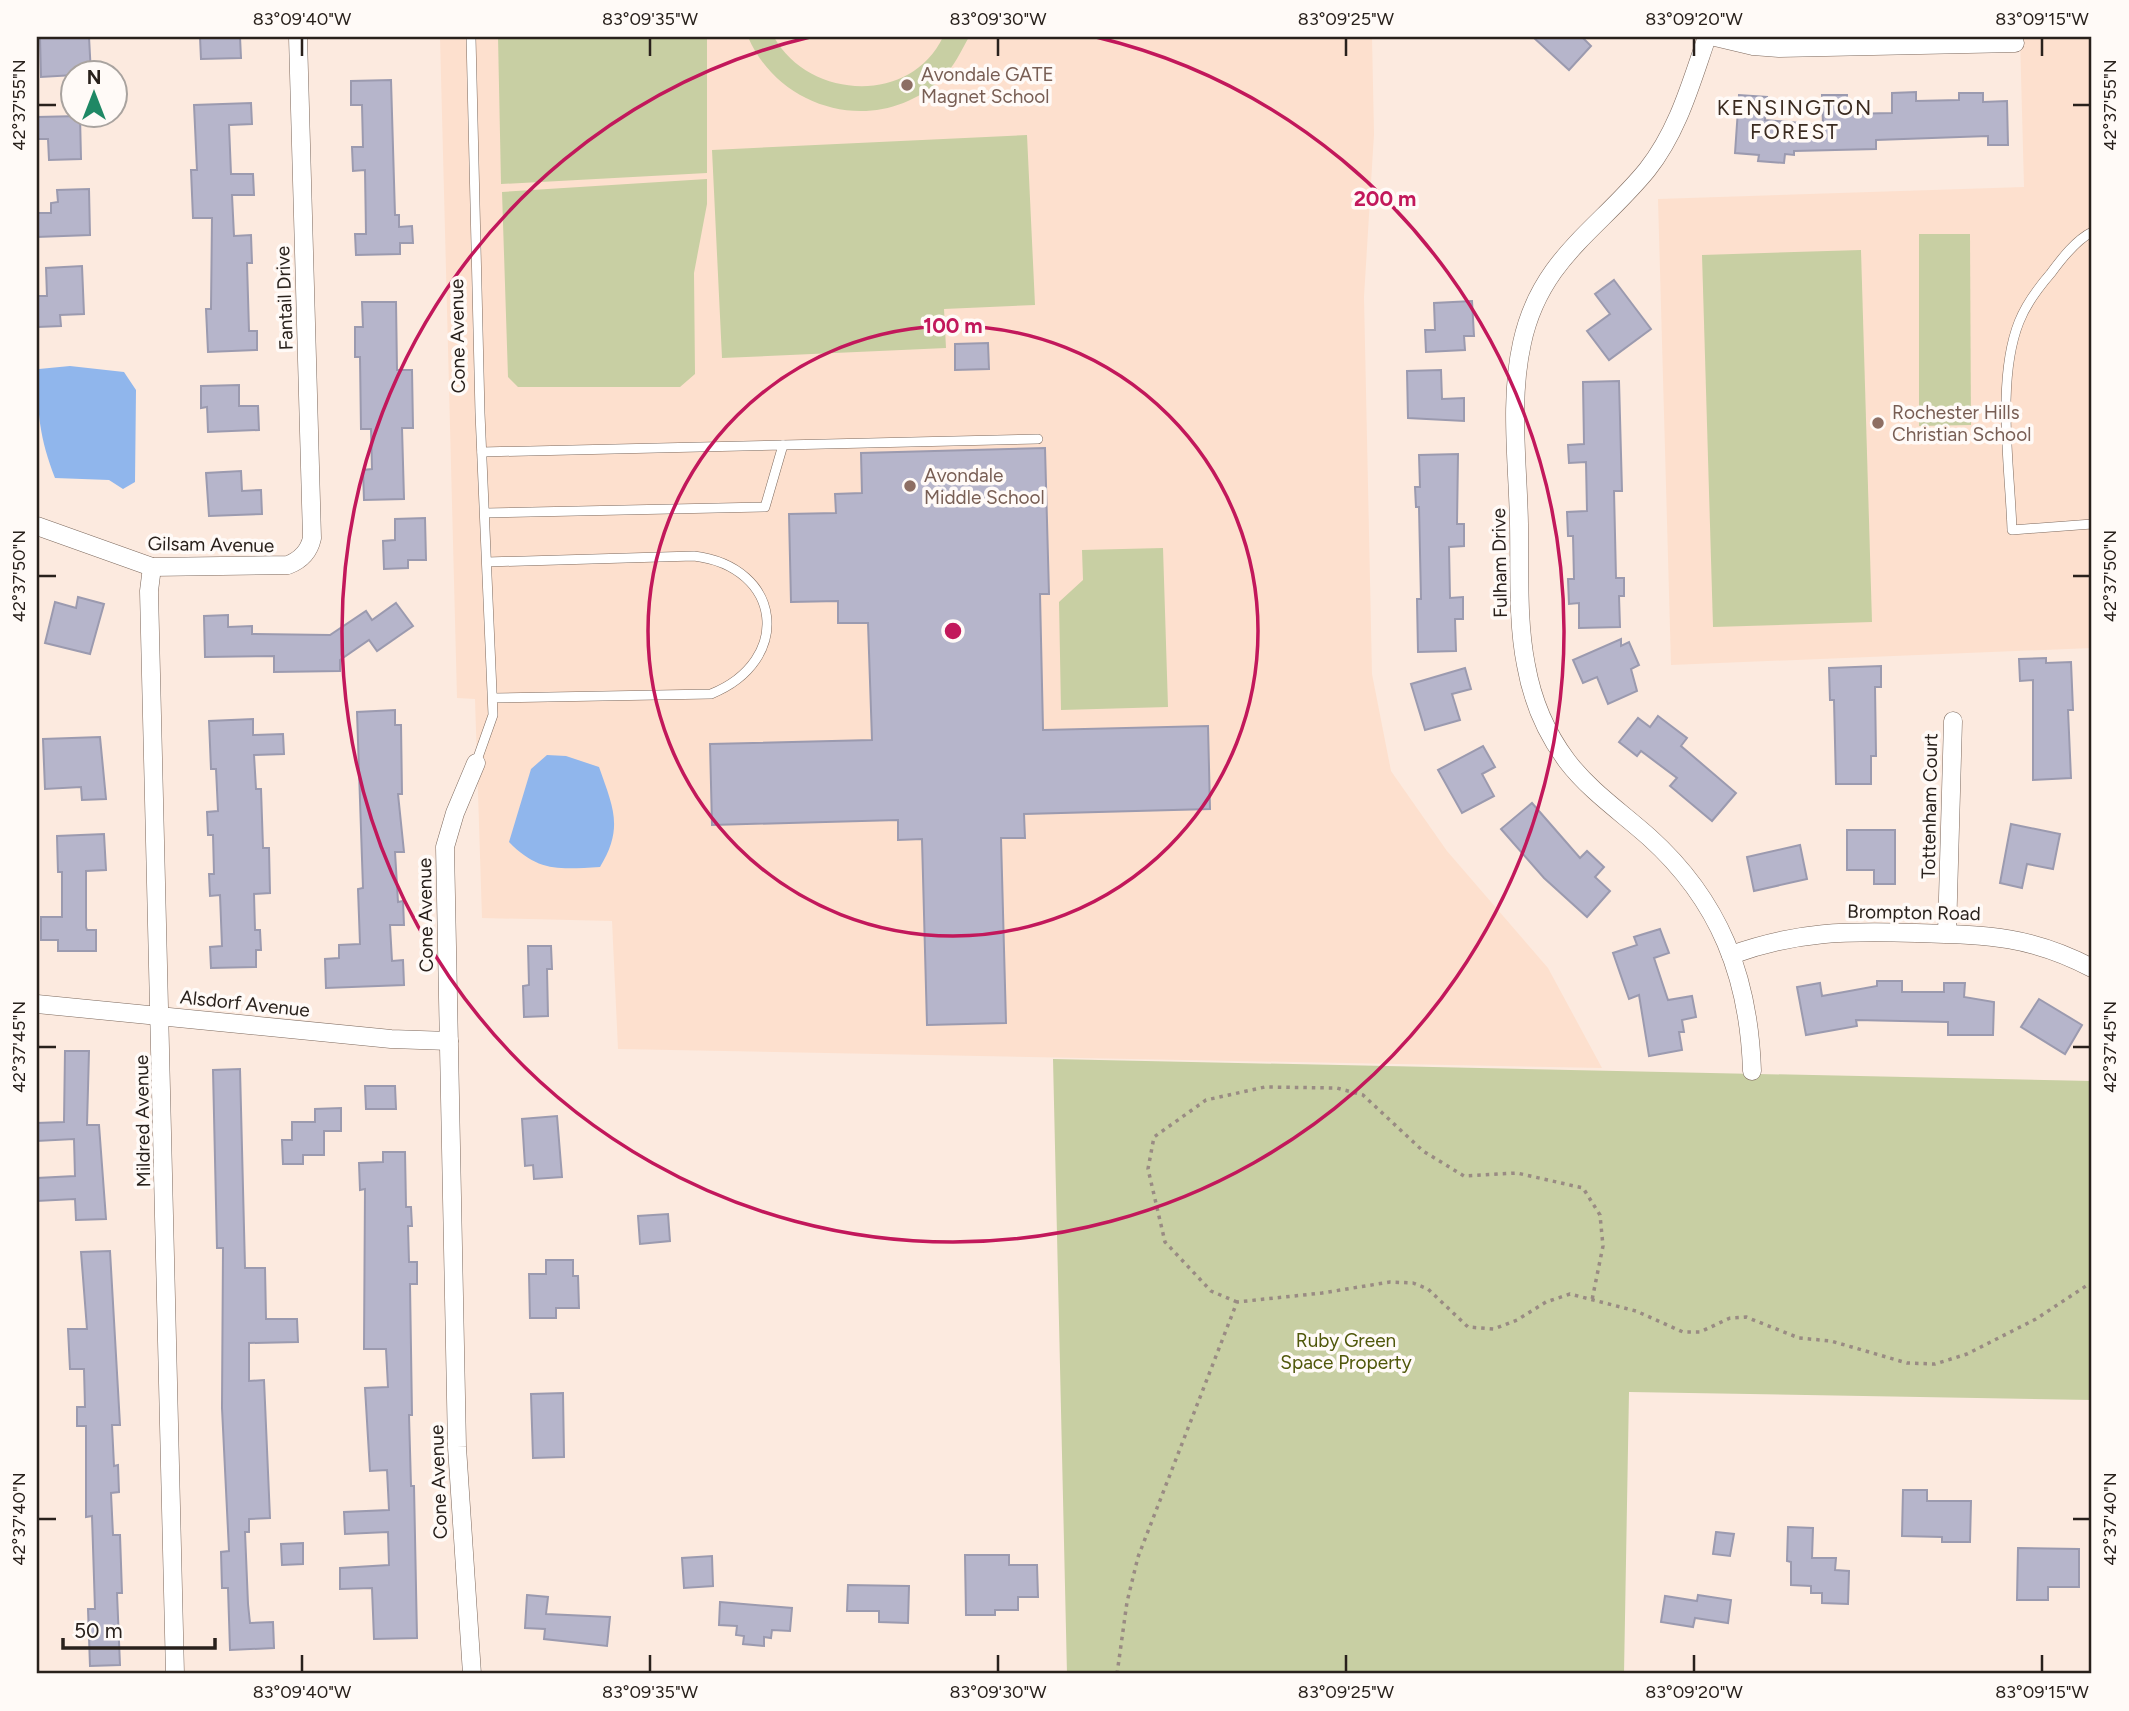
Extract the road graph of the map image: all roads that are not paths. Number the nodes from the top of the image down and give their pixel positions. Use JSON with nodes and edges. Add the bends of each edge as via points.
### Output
{"nodes":[{"id":1,"x":298,"y":37,"type":"edge"},
{"id":2,"x":471,"y":37,"type":"edge"},
{"id":3,"x":1707,"y":37,"type":"edge"},
{"id":4,"x":1715,"y":37,"type":"edge"},
{"id":5,"x":1874,"y":41,"type":"edge"},
{"id":6,"x":2015,"y":43,"type":"dead end"},
{"id":7,"x":2092,"y":232,"type":"edge"},
{"id":8,"x":1038,"y":439,"type":"dead end"},
{"id":9,"x":783,"y":445,"type":"junction"},
{"id":10,"x":482,"y":452,"type":"junction"},
{"id":11,"x":485,"y":513,"type":"junction"},
{"id":12,"x":2092,"y":524,"type":"edge"},
{"id":13,"x":37,"y":526,"type":"edge"},
{"id":14,"x":304,"y":555,"type":"joint"},
{"id":15,"x":487,"y":562,"type":"junction"},
{"id":16,"x":152,"y":567,"type":"junction"},
{"id":17,"x":493,"y":698,"type":"junction"},
{"id":18,"x":1952,"y":721,"type":"dead end"},
{"id":19,"x":476,"y":763,"type":"joint"},
{"id":20,"x":1947,"y":933,"type":"junction"},
{"id":21,"x":1731,"y":955,"type":"junction"},
{"id":22,"x":2092,"y":968,"type":"edge"},
{"id":23,"x":37,"y":1004,"type":"edge"},
{"id":24,"x":161,"y":1016,"type":"junction"},
{"id":25,"x":449,"y":1041,"type":"junction"},
{"id":26,"x":1752,"y":1071,"type":"dead end"},
{"id":27,"x":174,"y":1674,"type":"edge"},
{"id":28,"x":472,"y":1674,"type":"edge"}],
"edges":[{"from":1,"to":14,"type":"street","name":"Fantail Drive","via":[[312,538]]},
{"from":2,"to":10,"type":"lane","name":"Cone Avenue"},
{"from":3,"to":21,"type":"street","name":"Fulham Drive","via":[[1684,105],[1663,146],[1628,191],[1567,252],[1529,319],[1517,391],[1522,634],[1532,690],[1553,740],[1586,782],[1683,872],[1710,909]]},
{"from":4,"to":5,"type":"street","via":[[1779,48]]},
{"from":5,"to":6,"type":"street"},
{"from":7,"to":12,"type":"lane","via":[[2058,264],[2019,323],[2011,349],[2008,415],[2012,530]]},
{"from":8,"to":9,"type":"lane"},
{"from":9,"to":10,"type":"lane"},
{"from":9,"to":11,"type":"lane","via":[[765,507]]},
{"from":10,"to":11,"type":"lane","name":"Cone Avenue"},
{"from":11,"to":15,"type":"lane","name":"Cone Avenue"},
{"from":13,"to":16,"type":"street","name":"Gilsam Avenue"},
{"from":14,"to":16,"type":"street","name":"Gilsam Avenue","via":[[288,565]]},
{"from":15,"to":17,"type":"lane","name":"Cone Avenue"},
{"from":15,"to":17,"type":"lane","via":[[716,558],[752,583],[767,624],[763,648],[752,669],[734,685],[711,694]]},
{"from":16,"to":24,"type":"street","name":"Mildred Avenue"},
{"from":17,"to":19,"type":"lane","name":"Cone Avenue","via":[[491,724]]},
{"from":18,"to":20,"type":"street","name":"Tottenham Court"},
{"from":19,"to":25,"type":"street","name":"Cone Avenue","via":[[445,847]]},
{"from":20,"to":21,"type":"street","name":"Brompton Road","via":[[1816,933]]},
{"from":20,"to":22,"type":"street","name":"Brompton Road","via":[[2012,938]]},
{"from":21,"to":26,"type":"street","name":"Fulham Drive","via":[[1748,1012]]},
{"from":23,"to":24,"type":"street","name":"Alsdorf Avenue"},
{"from":24,"to":25,"type":"street","name":"Alsdorf Avenue"},
{"from":24,"to":27,"type":"street","name":"Mildred Avenue"},
{"from":25,"to":28,"type":"street","name":"Cone Avenue","via":[[459,1500]]}]}
